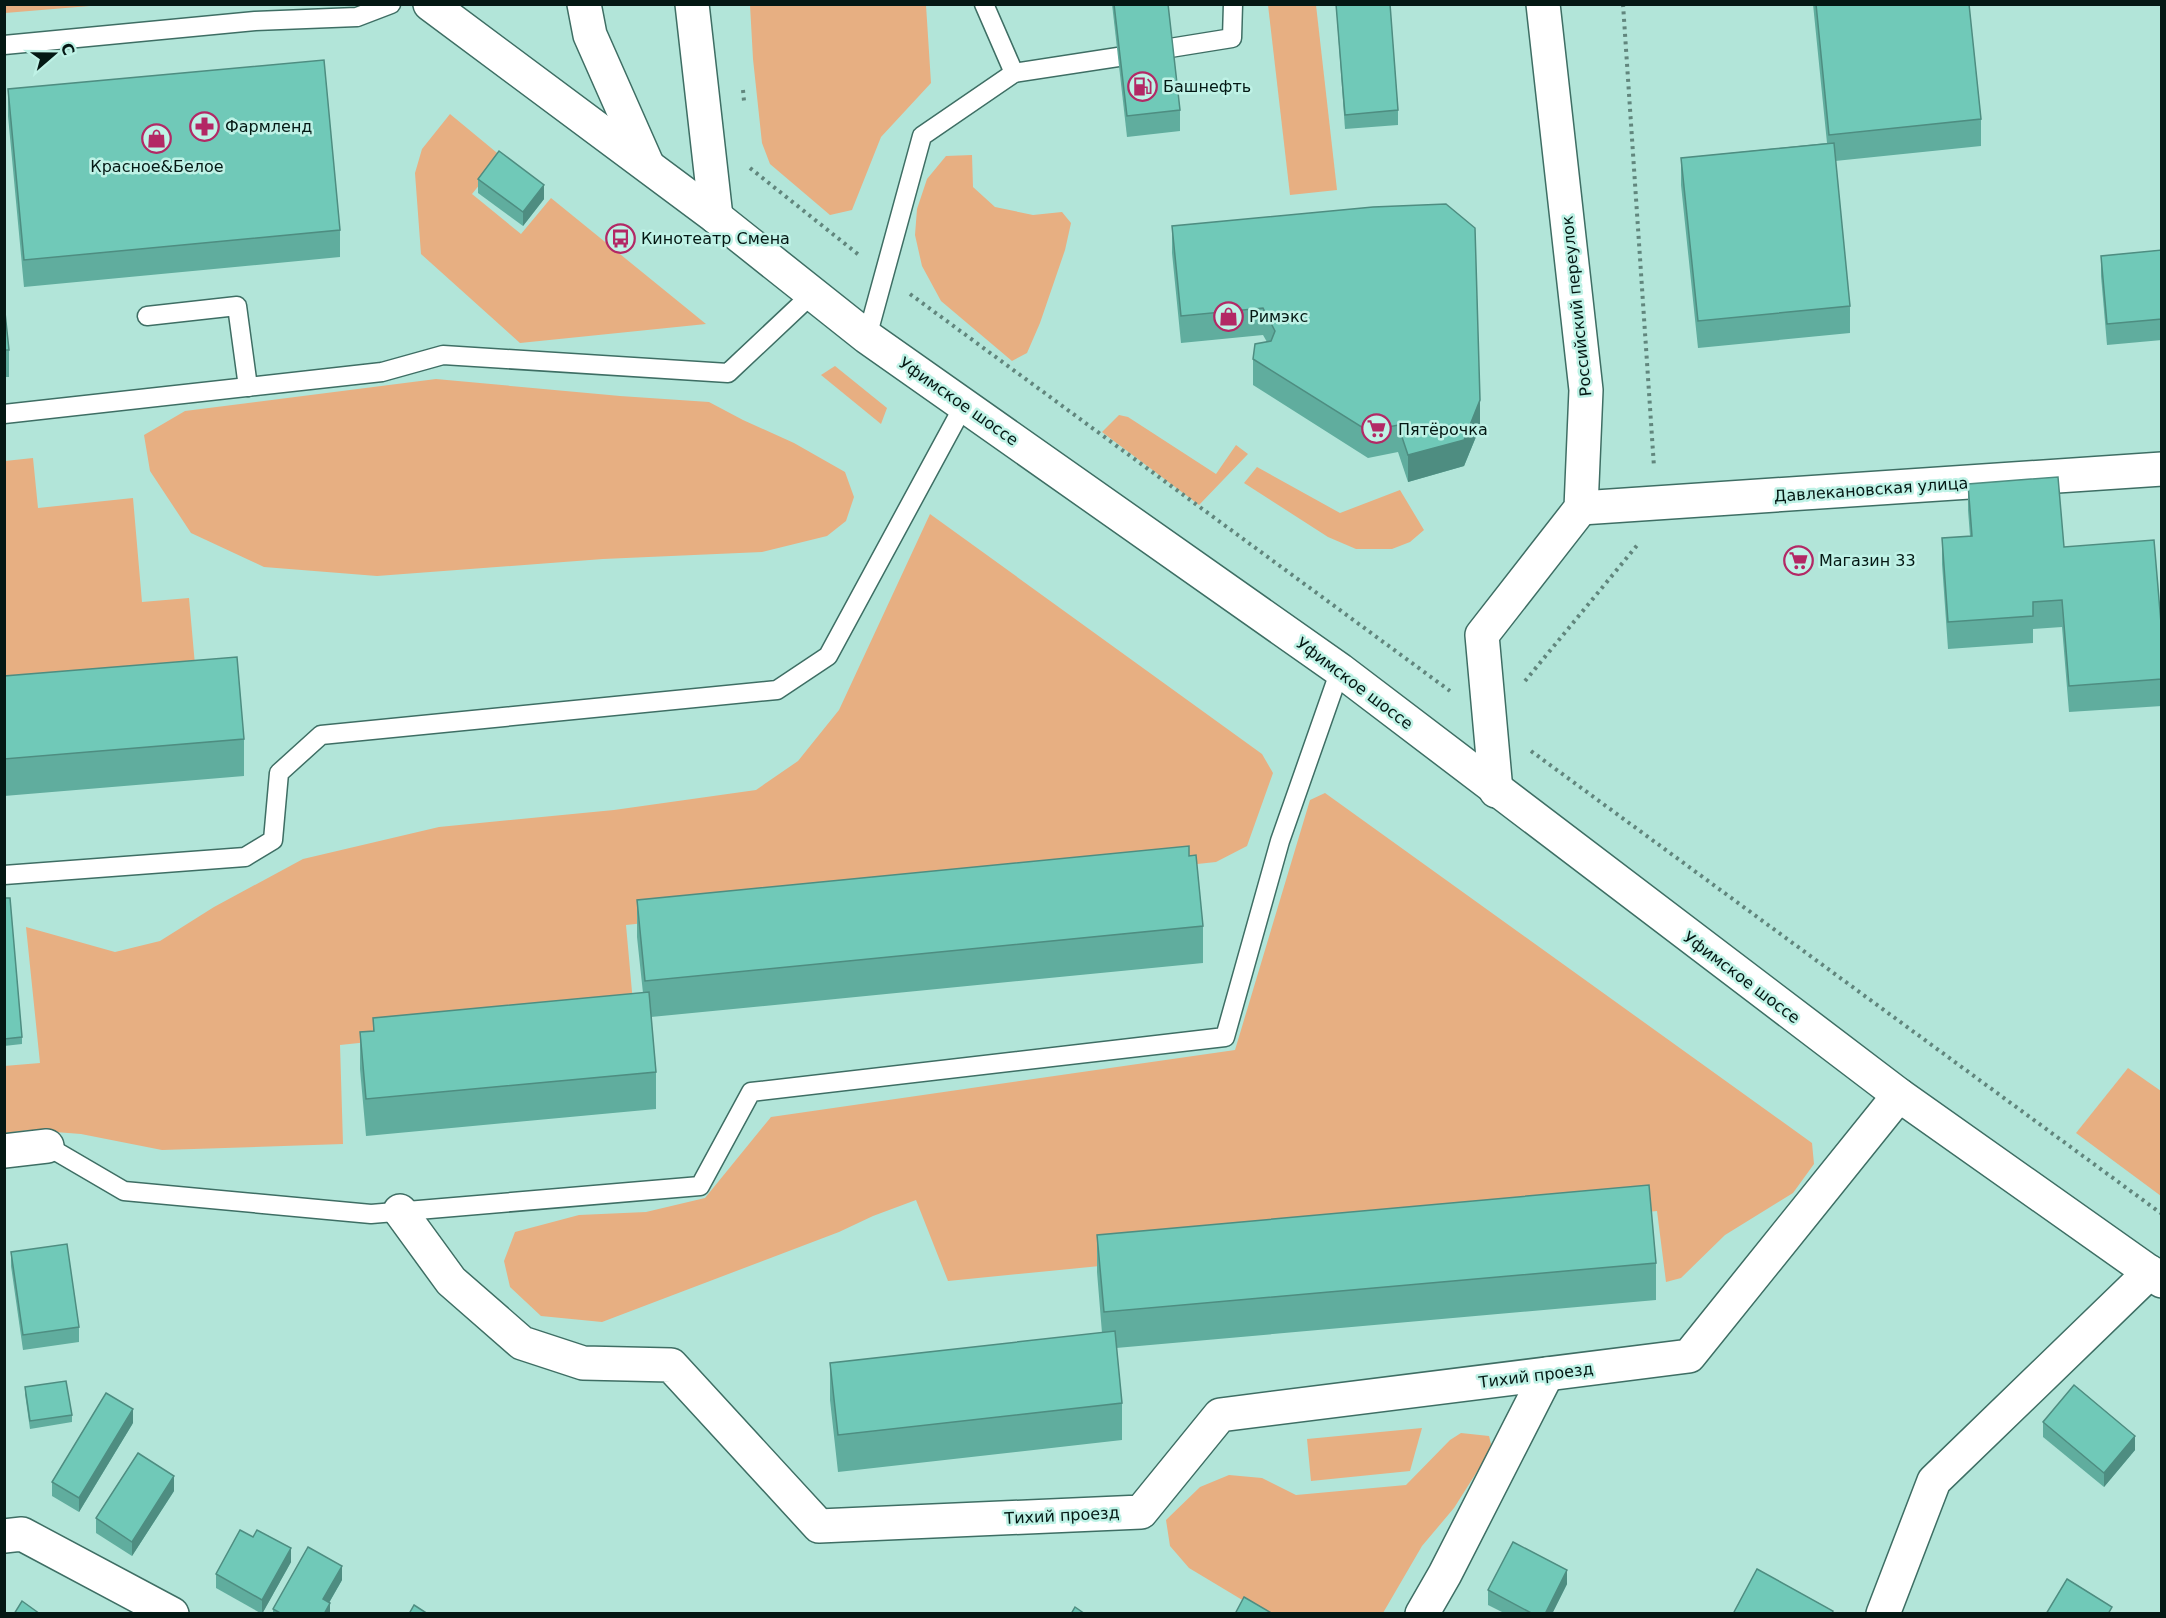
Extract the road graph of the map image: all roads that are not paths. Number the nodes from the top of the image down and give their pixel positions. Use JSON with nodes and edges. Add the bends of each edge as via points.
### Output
{"nodes":[{"id":1,"x":391,"y":4,"type":"edge"},
{"id":2,"x":430,"y":4,"type":"edge"},
{"id":3,"x":584,"y":4,"type":"edge"},
{"id":4,"x":692,"y":4,"type":"edge"},
{"id":5,"x":984,"y":4,"type":"edge"},
{"id":6,"x":1233,"y":4,"type":"edge"},
{"id":7,"x":1543,"y":4,"type":"edge"},
{"id":8,"x":4,"y":45,"type":"edge"},
{"id":9,"x":1170,"y":48,"type":"edge"},
{"id":10,"x":1118,"y":57,"type":"edge"},
{"id":11,"x":1014,"y":73,"type":"junction"},
{"id":12,"x":648,"y":165,"type":"junction"},
{"id":13,"x":716,"y":217,"type":"junction"},
{"id":14,"x":812,"y":294,"type":"junction"},
{"id":15,"x":147,"y":316,"type":"dead end"},
{"id":16,"x":867,"y":337,"type":"junction"},
{"id":17,"x":248,"y":387,"type":"junction"},
{"id":18,"x":964,"y":405,"type":"junction"},
{"id":19,"x":4,"y":414,"type":"edge"},
{"id":20,"x":2162,"y":469,"type":"edge"},
{"id":21,"x":1581,"y":508,"type":"junction"},
{"id":22,"x":1340,"y":670,"type":"junction"},
{"id":23,"x":1496,"y":791,"type":"junction"},
{"id":24,"x":4,"y":875,"type":"edge"},
{"id":25,"x":1899,"y":1095,"type":"junction"},
{"id":26,"x":47,"y":1146,"type":"joint"},
{"id":27,"x":4,"y":1152,"type":"edge"},
{"id":28,"x":400,"y":1211,"type":"junction"},
{"id":29,"x":2156,"y":1277,"type":"edge"},
{"id":30,"x":1547,"y":1374,"type":"junction"},
{"id":31,"x":4,"y":1536,"type":"edge"},
{"id":32,"x":172,"y":1614,"type":"edge"},
{"id":33,"x":1422,"y":1614,"type":"edge"},
{"id":34,"x":1883,"y":1614,"type":"edge"}],
"edges":[{"from":1,"to":8,"type":"lane","via":[[357,17],[255,21]]},
{"from":2,"to":12,"type":"street","name":"Уфимское шоссе"},
{"from":3,"to":12,"type":"street","via":[[590,35]]},
{"from":4,"to":13,"type":"street"},
{"from":5,"to":11,"type":"lane"},
{"from":6,"to":9,"type":"lane","via":[[1232,38]]},
{"from":7,"to":21,"type":"street","name":"Российский переулок","via":[[1587,390]]},
{"from":10,"to":11,"type":"lane"},
{"from":11,"to":16,"type":"lane","via":[[922,136]]},
{"from":12,"to":13,"type":"street","name":"Уфимское шоссе"},
{"from":13,"to":14,"type":"street","name":"Уфимское шоссе"},
{"from":14,"to":16,"type":"street","name":"Уфимское шоссе"},
{"from":14,"to":17,"type":"lane","via":[[728,373],[443,355],[382,372]]},
{"from":15,"to":17,"type":"lane","via":[[237,306]]},
{"from":16,"to":18,"type":"street","name":"Уфимское шоссе"},
{"from":17,"to":19,"type":"lane"},
{"from":18,"to":22,"type":"street","name":"Уфимское шоссе"},
{"from":18,"to":24,"type":"lane","via":[[828,656],[777,690],[321,735],[279,773],[273,840],[245,857]]},
{"from":20,"to":21,"type":"street","name":"Давлекановская улица"},
{"from":21,"to":23,"type":"street","via":[[1482,634]]},
{"from":22,"to":23,"type":"street","name":"Уфимское шоссе"},
{"from":22,"to":28,"type":"lane","via":[[1280,841],[1225,1037],[752,1092],[700,1186]]},
{"from":23,"to":25,"type":"street","name":"Уфимское шоссе"},
{"from":25,"to":29,"type":"street","name":"Уфимское шоссе"},
{"from":25,"to":30,"type":"street","name":"Тихий проезд","via":[[1689,1356]]},
{"from":26,"to":27,"type":"street"},
{"from":26,"to":28,"type":"lane","via":[[124,1191],[371,1214]]},
{"from":28,"to":30,"type":"street","name":"Тихий проезд","via":[[451,1281],[522,1343],[583,1363],[671,1365],[819,1526],[1141,1512],[1220,1415]]},
{"from":29,"to":34,"type":"street","via":[[1934,1481]]},
{"from":30,"to":33,"type":"street"},
{"from":31,"to":32,"type":"street","via":[[21,1534]]}]}
